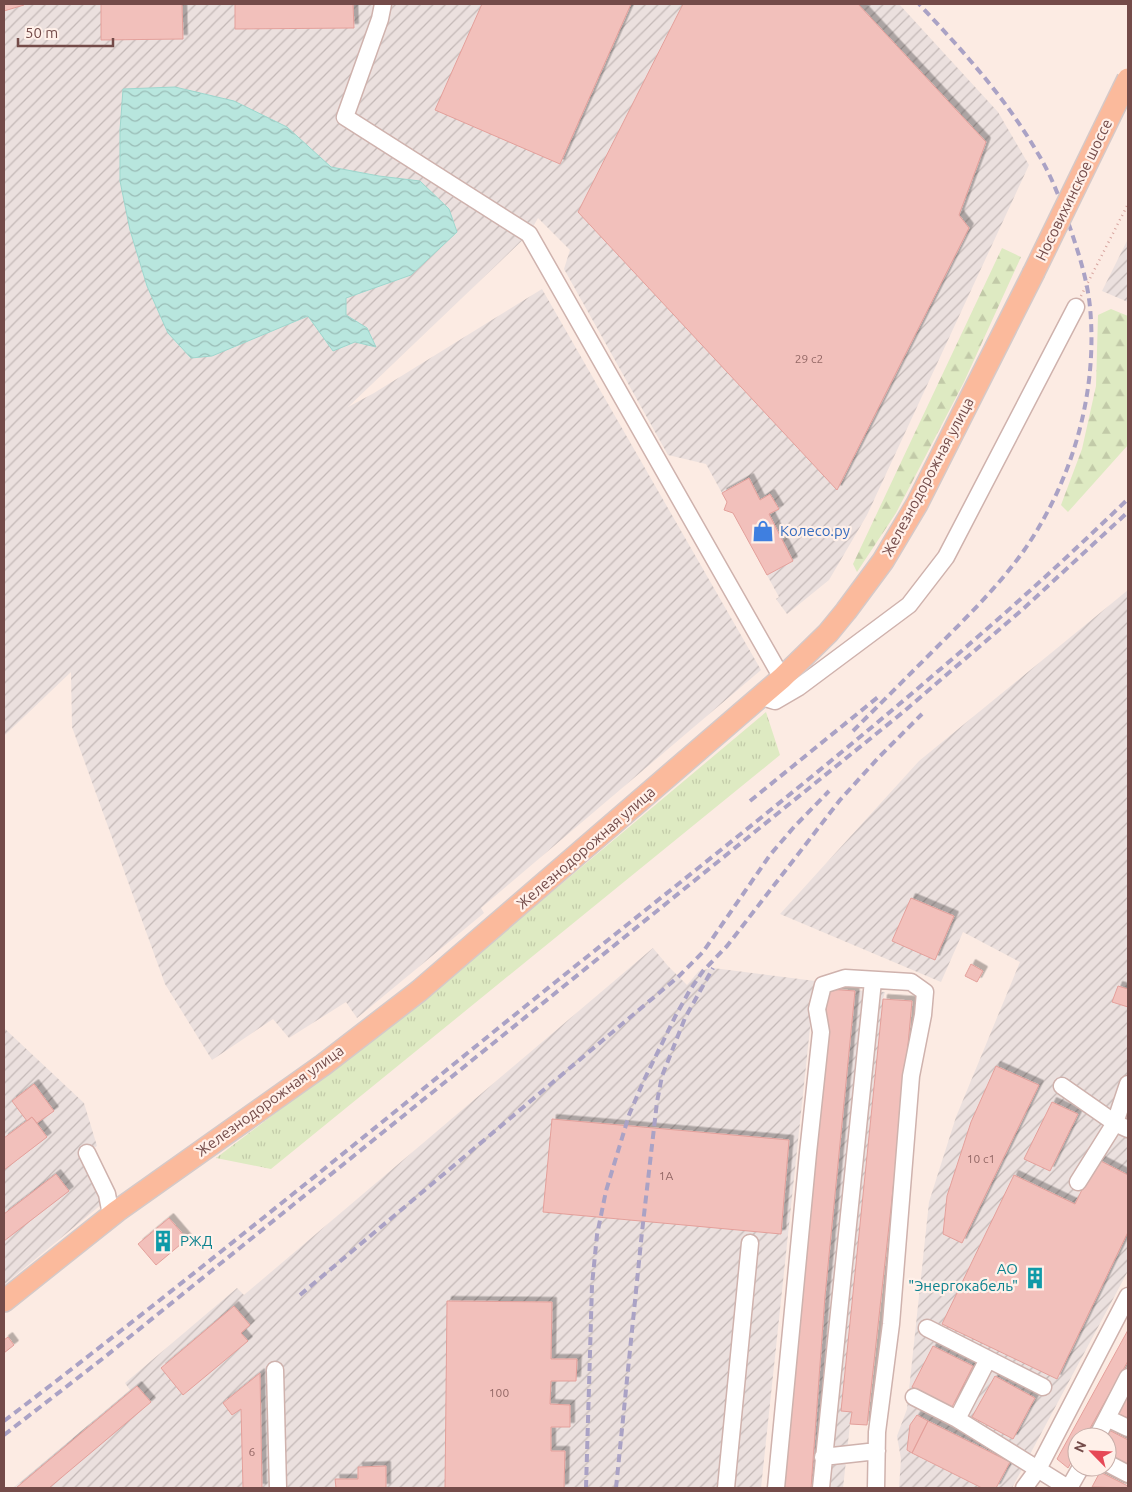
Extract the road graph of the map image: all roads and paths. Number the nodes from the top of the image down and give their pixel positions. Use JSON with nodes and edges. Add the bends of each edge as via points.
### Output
{"nodes":[{"id":1,"x":383,"y":4,"type":"edge"},
{"id":2,"x":1128,"y":80,"type":"edge"},
{"id":3,"x":1128,"y":204,"type":"edge"},
{"id":4,"x":1033,"y":274,"type":"joint"},
{"id":5,"x":1076,"y":307,"type":"joint"},
{"id":6,"x":782,"y":678,"type":"junction"},
{"id":7,"x":762,"y":697,"type":"junction"},
{"id":8,"x":873,"y":980,"type":"junction"},
{"id":9,"x":1128,"y":1084,"type":"edge"},
{"id":10,"x":1062,"y":1086,"type":"dead end"},
{"id":11,"x":1122,"y":1126,"type":"edge"},
{"id":12,"x":86,"y":1153,"type":"dead end"},
{"id":13,"x":1078,"y":1182,"type":"dead end"},
{"id":14,"x":111,"y":1215,"type":"junction"},
{"id":15,"x":750,"y":1243,"type":"dead end"},
{"id":16,"x":1128,"y":1296,"type":"edge"},
{"id":17,"x":4,"y":1301,"type":"edge"},
{"id":18,"x":927,"y":1328,"type":"dead end"},
{"id":19,"x":988,"y":1359,"type":"junction"},
{"id":20,"x":275,"y":1370,"type":"dead end"},
{"id":21,"x":1128,"y":1377,"type":"edge"},
{"id":22,"x":1043,"y":1387,"type":"dead end"},
{"id":23,"x":914,"y":1397,"type":"dead end"},
{"id":24,"x":1107,"y":1418,"type":"junction"},
{"id":25,"x":958,"y":1419,"type":"junction"},
{"id":26,"x":1102,"y":1427,"type":"edge"},
{"id":27,"x":1128,"y":1428,"type":"edge"},
{"id":28,"x":877,"y":1451,"type":"junction"},
{"id":29,"x":823,"y":1457,"type":"junction"},
{"id":30,"x":1038,"y":1469,"type":"junction"},
{"id":31,"x":1075,"y":1477,"type":"edge"},
{"id":32,"x":278,"y":1488,"type":"edge"},
{"id":33,"x":726,"y":1488,"type":"edge"},
{"id":34,"x":776,"y":1488,"type":"edge"},
{"id":35,"x":821,"y":1488,"type":"edge"},
{"id":36,"x":876,"y":1488,"type":"edge"},
{"id":37,"x":1024,"y":1488,"type":"edge"},
{"id":38,"x":1068,"y":1488,"type":"edge"}],
"edges":[{"from":1,"to":6,"type":"street","via":[[345,117],[529,234]]},
{"from":2,"to":4,"type":"main road","name":"Носовихинское шоссе","bridge":true},
{"from":3,"to":5,"type":"path"},
{"from":4,"to":6,"type":"main road","name":"Железнодорожная улица","via":[[917,504],[883,561],[828,633]]},
{"from":5,"to":7,"type":"street","via":[[946,558],[909,605],[799,687],[776,701]]},
{"from":6,"to":7,"type":"main road","name":"Железнодорожная улица"},
{"from":7,"to":14,"type":"main road","name":"Железнодорожная улица","via":[[419,991],[323,1065]]},
{"from":8,"to":28,"type":"street","via":[[911,982],[925,992],[911,1076]]},
{"from":8,"to":29,"type":"street"},
{"from":8,"to":34,"type":"street","via":[[845,978],[823,984],[817,1009],[821,1032]]},
{"from":9,"to":11,"type":"street"},
{"from":10,"to":11,"type":"street"},
{"from":11,"to":13,"type":"street"},
{"from":12,"to":14,"type":"street","via":[[107,1194]]},
{"from":14,"to":17,"type":"main road","name":"Железнодорожная улица"},
{"from":15,"to":33,"type":"street"},
{"from":16,"to":30,"type":"street"},
{"from":18,"to":19,"type":"street"},
{"from":19,"to":22,"type":"street"},
{"from":19,"to":25,"type":"street"},
{"from":20,"to":32,"type":"street"},
{"from":21,"to":24,"type":"street"},
{"from":23,"to":25,"type":"street"},
{"from":24,"to":26,"type":"street"},
{"from":24,"to":27,"type":"street"},
{"from":25,"to":30,"type":"street"},
{"from":28,"to":29,"type":"street"},
{"from":28,"to":36,"type":"street"},
{"from":29,"to":35,"type":"street"},
{"from":30,"to":37,"type":"street"},
{"from":30,"to":38,"type":"street"},
{"from":31,"to":38,"type":"street"}]}
